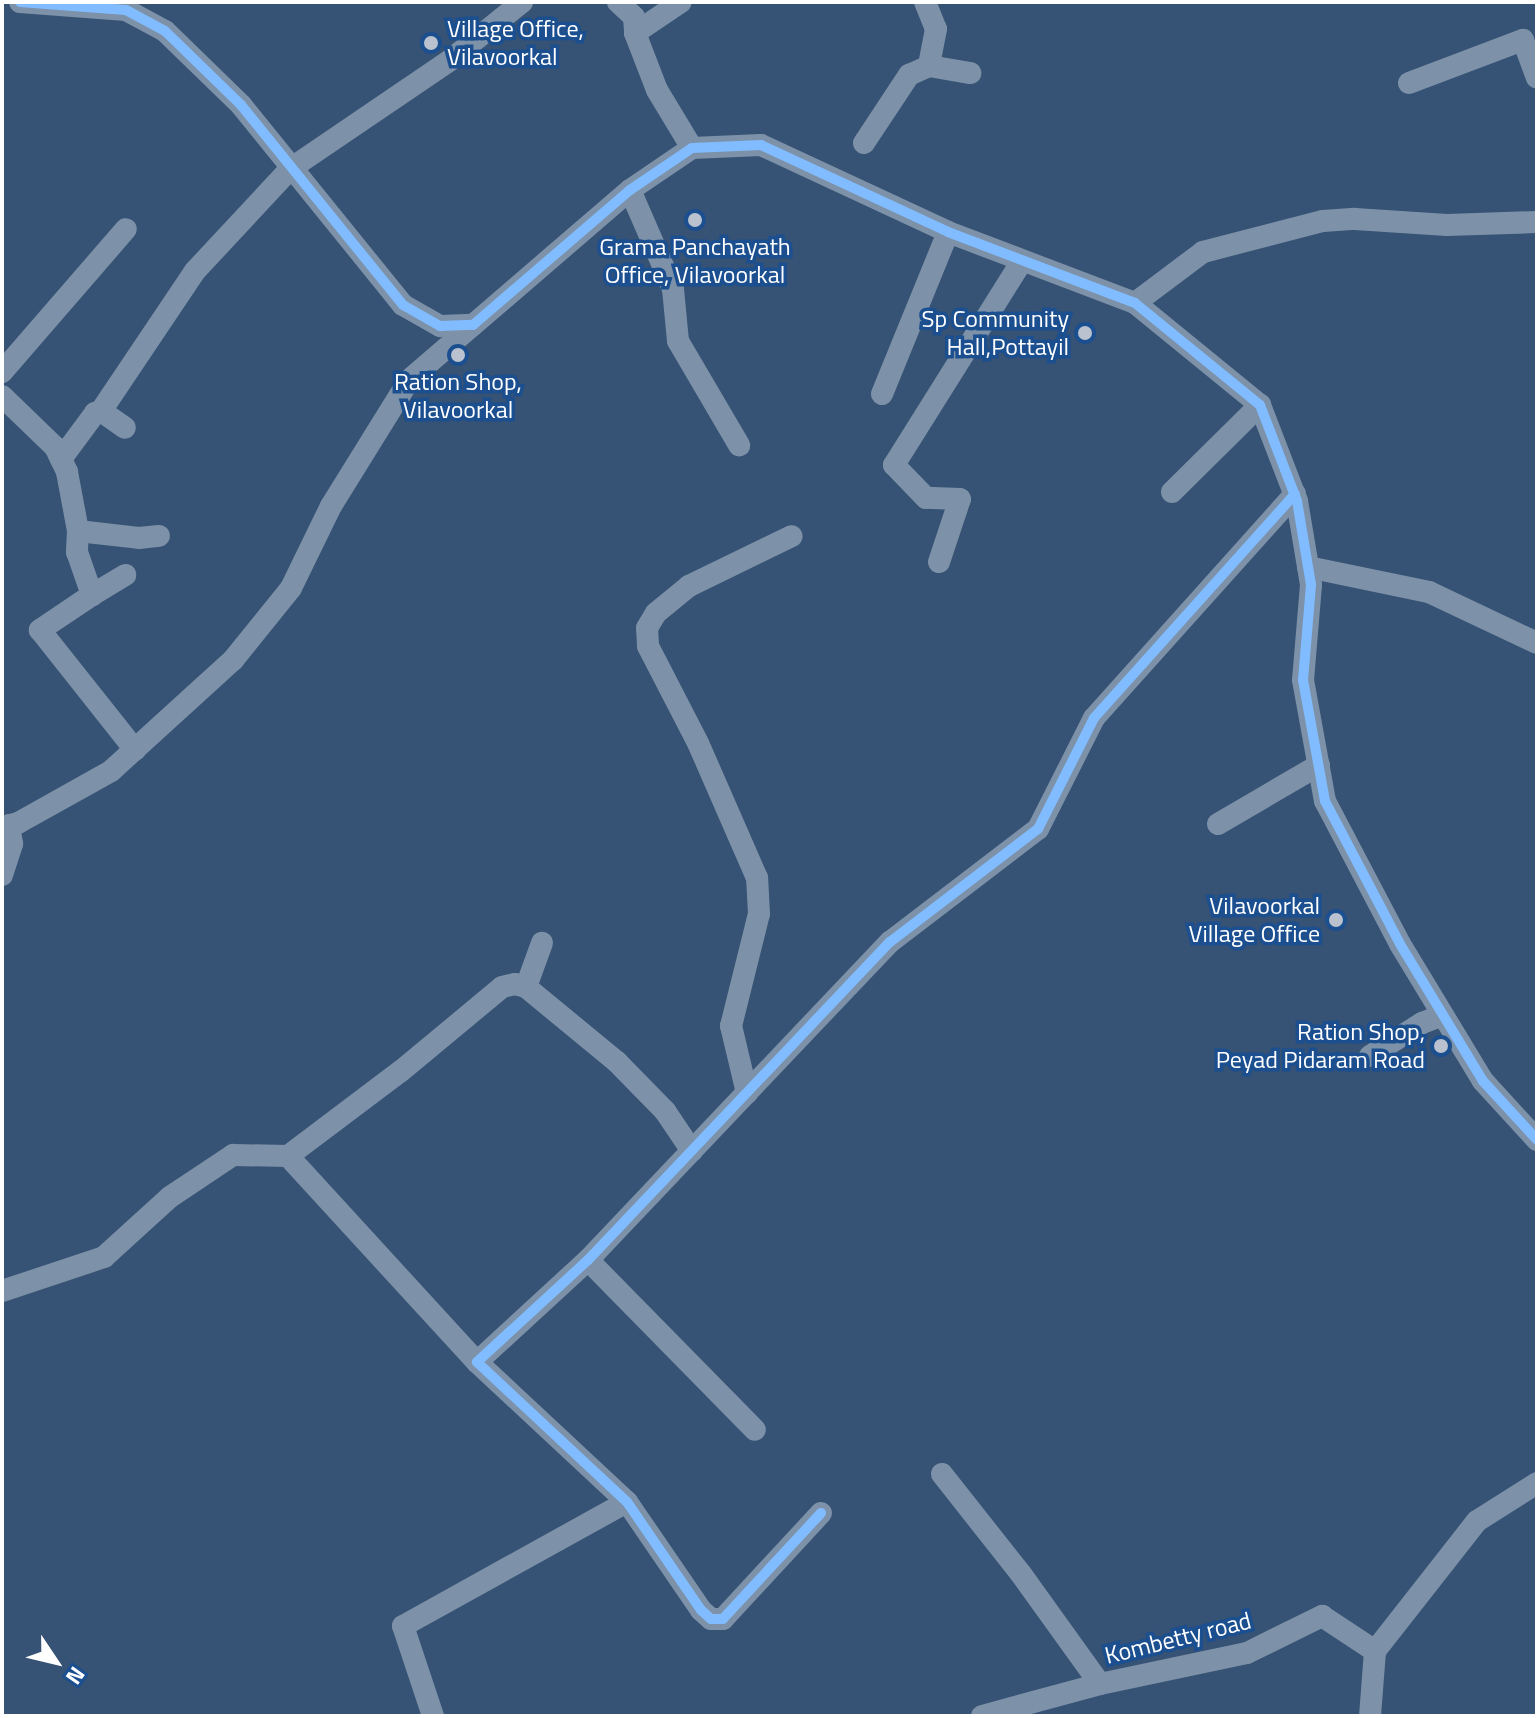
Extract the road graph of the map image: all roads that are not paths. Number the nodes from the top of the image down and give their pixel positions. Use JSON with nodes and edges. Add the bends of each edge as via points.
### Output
{"nodes":[{"id":1,"x":20,"y":2,"type":"edge"},
{"id":2,"x":522,"y":2,"type":"edge"},
{"id":3,"x":618,"y":2,"type":"edge"},
{"id":4,"x":681,"y":2,"type":"edge"},
{"id":5,"x":925,"y":2,"type":"edge"},
{"id":6,"x":78,"y":4,"type":"edge"},
{"id":7,"x":635,"y":33,"type":"junction"},
{"id":8,"x":929,"y":66,"type":"junction"},
{"id":9,"x":970,"y":73,"type":"dead end"},
{"id":10,"x":1537,"y":78,"type":"edge"},
{"id":11,"x":1409,"y":83,"type":"dead end"},
{"id":12,"x":864,"y":143,"type":"dead end"},
{"id":13,"x":692,"y":148,"type":"junction"},
{"id":14,"x":290,"y":169,"type":"junction"},
{"id":15,"x":630,"y":190,"type":"junction"},
{"id":16,"x":1537,"y":222,"type":"edge"},
{"id":17,"x":126,"y":229,"type":"dead end"},
{"id":18,"x":948,"y":232,"type":"junction"},
{"id":19,"x":1022,"y":261,"type":"junction"},
{"id":20,"x":1135,"y":303,"type":"junction"},
{"id":21,"x":473,"y":325,"type":"junction"},
{"id":22,"x":2,"y":372,"type":"edge"},
{"id":23,"x":882,"y":394,"type":"dead end"},
{"id":24,"x":2,"y":396,"type":"edge"},
{"id":25,"x":1260,"y":405,"type":"junction"},
{"id":26,"x":101,"y":411,"type":"junction"},
{"id":27,"x":125,"y":428,"type":"dead end"},
{"id":28,"x":739,"y":445,"type":"dead end"},
{"id":29,"x":61,"y":459,"type":"junction"},
{"id":30,"x":1172,"y":492,"type":"dead end"},
{"id":31,"x":1295,"y":494,"type":"junction"},
{"id":32,"x":78,"y":531,"type":"junction"},
{"id":33,"x":159,"y":536,"type":"dead end"},
{"id":34,"x":792,"y":536,"type":"dead end"},
{"id":35,"x":939,"y":562,"type":"dead end"},
{"id":36,"x":1308,"y":567,"type":"junction"},
{"id":37,"x":125,"y":575,"type":"dead end"},
{"id":38,"x":92,"y":595,"type":"junction"},
{"id":39,"x":1537,"y":643,"type":"edge"},
{"id":40,"x":135,"y":750,"type":"junction"},
{"id":41,"x":1319,"y":765,"type":"junction"},
{"id":42,"x":1218,"y":824,"type":"dead end"},
{"id":43,"x":6,"y":826,"type":"edge"},
{"id":44,"x":2,"y":875,"type":"edge"},
{"id":45,"x":542,"y":943,"type":"dead end"},
{"id":46,"x":526,"y":987,"type":"junction"},
{"id":47,"x":1443,"y":1015,"type":"junction"},
{"id":48,"x":1370,"y":1056,"type":"dead end"},
{"id":49,"x":747,"y":1093,"type":"junction"},
{"id":50,"x":1529,"y":1118,"type":"edge"},
{"id":51,"x":1537,"y":1140,"type":"edge"},
{"id":52,"x":692,"y":1151,"type":"junction"},
{"id":53,"x":288,"y":1156,"type":"junction"},
{"id":54,"x":588,"y":1260,"type":"junction"},
{"id":55,"x":2,"y":1291,"type":"edge"},
{"id":56,"x":477,"y":1362,"type":"junction"},
{"id":57,"x":755,"y":1430,"type":"dead end"},
{"id":58,"x":942,"y":1474,"type":"dead end"},
{"id":59,"x":1537,"y":1483,"type":"edge"},
{"id":60,"x":627,"y":1502,"type":"junction"},
{"id":61,"x":821,"y":1513,"type":"dead end"},
{"id":62,"x":1375,"y":1651,"type":"junction"},
{"id":63,"x":1100,"y":1684,"type":"junction"},
{"id":64,"x":433,"y":1716,"type":"edge"},
{"id":65,"x":982,"y":1716,"type":"edge"},
{"id":66,"x":1370,"y":1716,"type":"edge"}],
"edges":[{"from":1,"to":6,"type":"street"},
{"from":2,"to":14,"type":"street","via":[[449,61]]},
{"from":3,"to":7,"type":"street","via":[[634,17]]},
{"from":4,"to":7,"type":"street"},
{"from":5,"to":8,"type":"street","via":[[936,29]]},
{"from":6,"to":14,"type":"street","via":[[126,10],[165,31],[241,105]]},
{"from":7,"to":13,"type":"street","via":[[657,90]]},
{"from":8,"to":9,"type":"street"},
{"from":8,"to":12,"type":"street","via":[[909,75]]},
{"from":10,"to":11,"type":"street","via":[[1523,40]]},
{"from":13,"to":15,"type":"street"},
{"from":13,"to":18,"type":"street","via":[[761,145]]},
{"from":14,"to":21,"type":"street","via":[[403,305],[440,326]]},
{"from":14,"to":26,"type":"street","via":[[195,271]]},
{"from":15,"to":21,"type":"street"},
{"from":15,"to":28,"type":"street","via":[[673,289],[678,341]]},
{"from":16,"to":20,"type":"street","via":[[1323,221],[1203,252]]},
{"from":17,"to":22,"type":"street"},
{"from":18,"to":19,"type":"street"},
{"from":18,"to":23,"type":"street"},
{"from":19,"to":20,"type":"street"},
{"from":19,"to":35,"type":"street","via":[[894,465],[926,498],[960,499]]},
{"from":20,"to":25,"type":"street"},
{"from":21,"to":40,"type":"street","via":[[409,380],[331,506],[291,588],[233,660]]},
{"from":24,"to":29,"type":"street"},
{"from":25,"to":30,"type":"street"},
{"from":25,"to":31,"type":"street"},
{"from":26,"to":27,"type":"street"},
{"from":26,"to":29,"type":"street"},
{"from":29,"to":32,"type":"street"},
{"from":31,"to":36,"type":"street"},
{"from":31,"to":49,"type":"street","via":[[1094,718],[1038,829],[890,942]]},
{"from":32,"to":33,"type":"street"},
{"from":32,"to":38,"type":"street","via":[[77,552]]},
{"from":34,"to":49,"type":"street","via":[[689,586],[656,613],[647,628],[648,646],[698,743],[757,878],[759,914],[731,1026]]},
{"from":36,"to":39,"type":"street","via":[[1429,592]]},
{"from":36,"to":41,"type":"street","via":[[1303,680]]},
{"from":37,"to":38,"type":"street"},
{"from":38,"to":40,"type":"street","via":[[40,630]]},
{"from":40,"to":43,"type":"street","via":[[111,771]]},
{"from":41,"to":42,"type":"street"},
{"from":41,"to":47,"type":"street","via":[[1325,801]]},
{"from":43,"to":44,"type":"street","via":[[12,844]]},
{"from":45,"to":46,"type":"street"},
{"from":46,"to":52,"type":"street","via":[[617,1062],[665,1111]]},
{"from":46,"to":53,"type":"street","via":[[502,987]]},
{"from":47,"to":48,"type":"street"},
{"from":47,"to":50,"type":"street","via":[[1489,1091]]},
{"from":49,"to":52,"type":"street"},
{"from":50,"to":51,"type":"street"},
{"from":52,"to":54,"type":"street"},
{"from":53,"to":55,"type":"street","via":[[233,1155],[170,1197],[104,1257]]},
{"from":53,"to":56,"type":"street"},
{"from":54,"to":56,"type":"street"},
{"from":54,"to":57,"type":"street"},
{"from":56,"to":60,"type":"street"},
{"from":58,"to":63,"type":"street"},
{"from":59,"to":62,"type":"street","via":[[1477,1521]]},
{"from":60,"to":61,"type":"street","via":[[711,1619],[723,1619]]},
{"from":60,"to":64,"type":"street","via":[[403,1626]]},
{"from":62,"to":63,"type":"street","name":"Kombetty road","via":[[1322,1616],[1247,1653]]},
{"from":62,"to":66,"type":"street"},
{"from":63,"to":65,"type":"street","name":"Kombetty road"}]}
